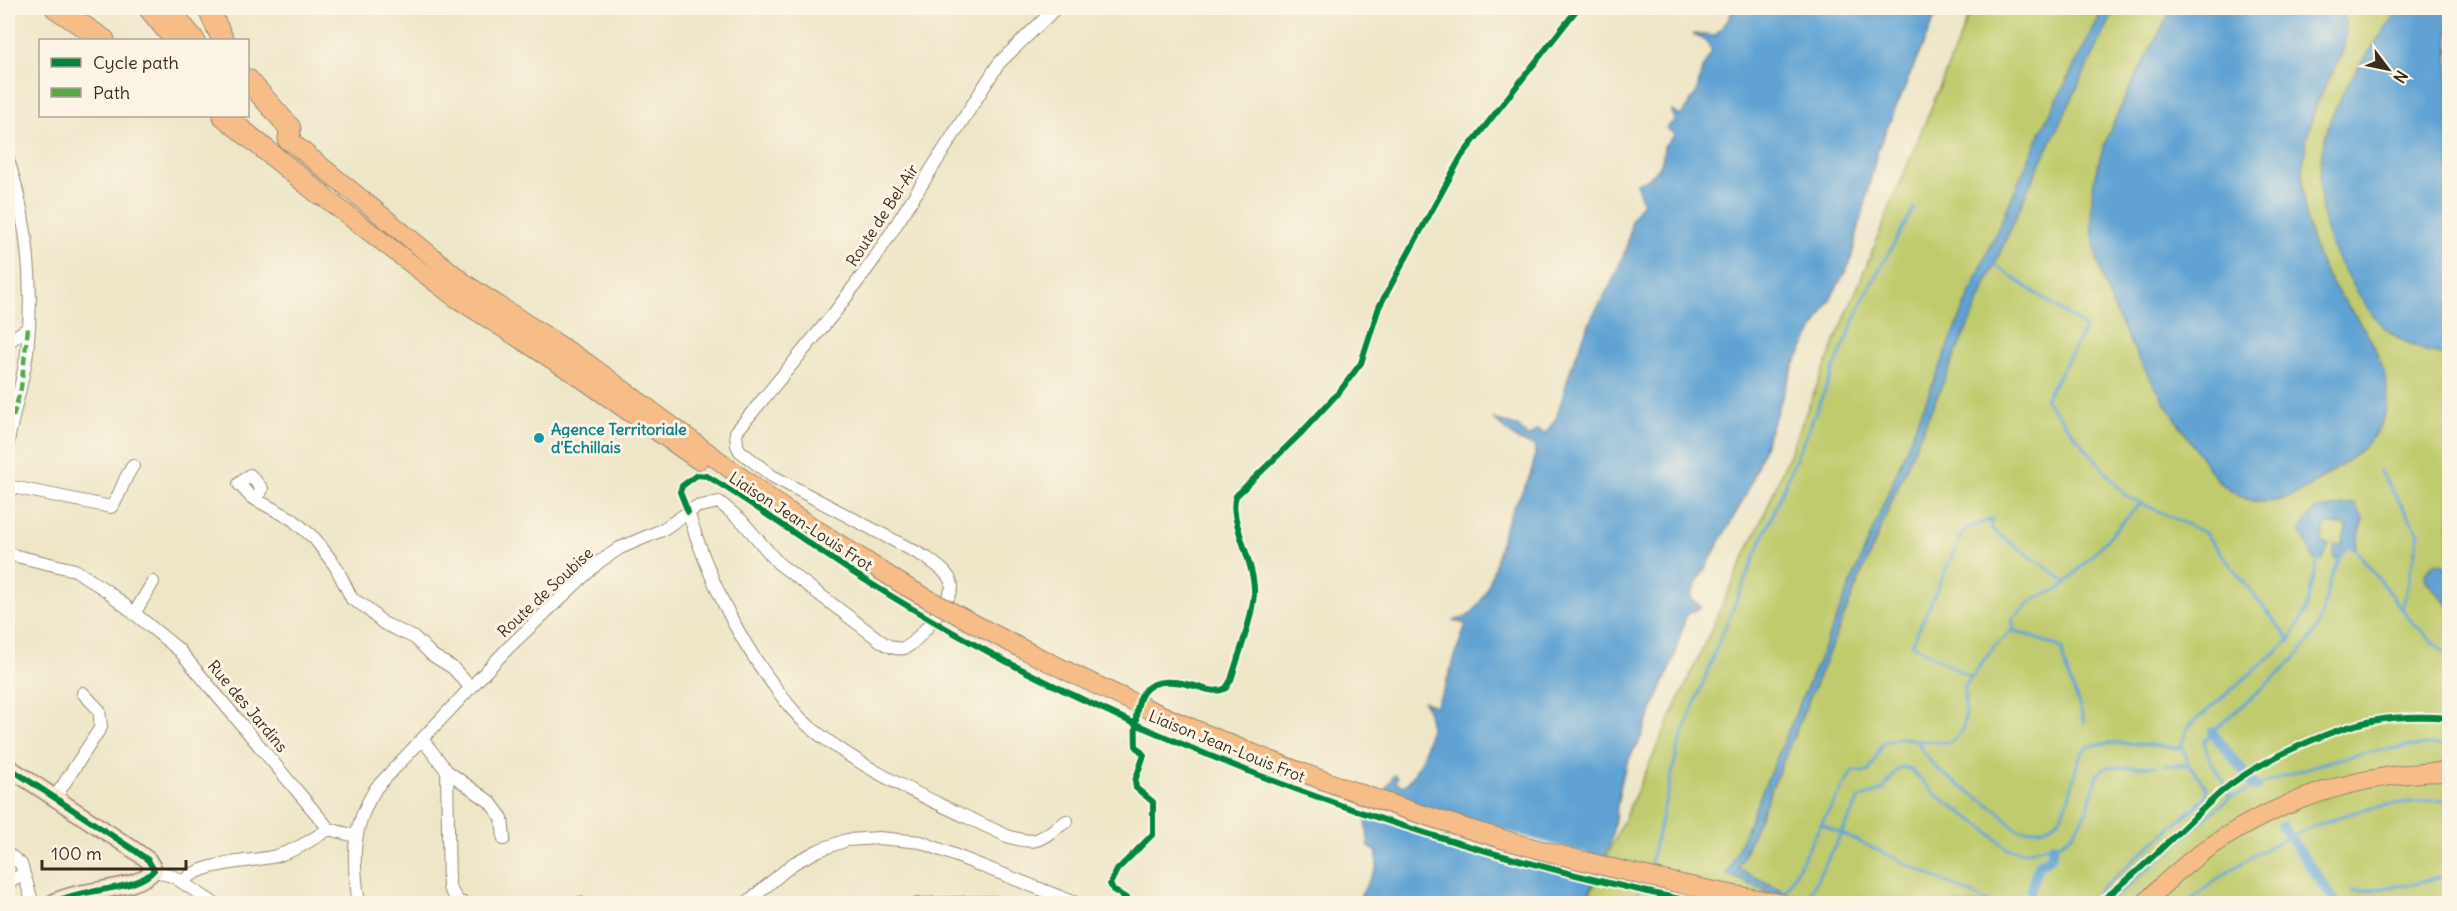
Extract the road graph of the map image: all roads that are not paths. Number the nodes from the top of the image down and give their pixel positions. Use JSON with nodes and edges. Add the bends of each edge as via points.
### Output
{"nodes":[{"id":1,"x":56,"y":8,"type":"edge"},
{"id":2,"x":149,"y":8,"type":"edge"},
{"id":3,"x":168,"y":8,"type":"edge"},
{"id":4,"x":208,"y":8,"type":"edge"},
{"id":5,"x":1056,"y":8,"type":"edge"},
{"id":6,"x":102,"y":39,"type":"edge"},
{"id":7,"x":173,"y":39,"type":"edge"},
{"id":8,"x":193,"y":39,"type":"edge"},
{"id":9,"x":223,"y":39,"type":"edge"},
{"id":10,"x":249,"y":81,"type":"edge"},
{"id":11,"x":249,"y":101,"type":"edge"},
{"id":12,"x":225,"y":117,"type":"edge"},
{"id":13,"x":244,"y":117,"type":"edge"},
{"id":14,"x":289,"y":140,"type":"junction"},
{"id":15,"x":8,"y":159,"type":"edge"},
{"id":16,"x":320,"y":194,"type":"junction"},
{"id":17,"x":28,"y":328,"type":"junction"},
{"id":18,"x":8,"y":342,"type":"edge"},
{"id":19,"x":736,"y":440,"type":"joint"},
{"id":20,"x":8,"y":442,"type":"edge"},
{"id":21,"x":133,"y":466,"type":"dead end"},
{"id":22,"x":8,"y":486,"type":"edge"},
{"id":23,"x":257,"y":498,"type":"dead end"},
{"id":24,"x":688,"y":512,"type":"junction"},
{"id":25,"x":8,"y":554,"type":"edge"},
{"id":26,"x":153,"y":582,"type":"dead end"},
{"id":27,"x":902,"y":591,"type":"junction"},
{"id":28,"x":134,"y":614,"type":"junction"},
{"id":29,"x":471,"y":688,"type":"junction"},
{"id":30,"x":83,"y":693,"type":"dead end"},
{"id":31,"x":422,"y":739,"type":"junction"},
{"id":32,"x":8,"y":767,"type":"edge"},
{"id":33,"x":447,"y":771,"type":"junction"},
{"id":34,"x":2450,"y":772,"type":"edge"},
{"id":35,"x":54,"y":799,"type":"junction"},
{"id":36,"x":1066,"y":821,"type":"dead end"},
{"id":37,"x":329,"y":829,"type":"junction"},
{"id":38,"x":355,"y":836,"type":"junction"},
{"id":39,"x":504,"y":839,"type":"dead end"},
{"id":40,"x":8,"y":854,"type":"edge"},
{"id":41,"x":154,"y":870,"type":"junction"},
{"id":42,"x":24,"y":874,"type":"junction"},
{"id":43,"x":183,"y":881,"type":"junction"},
{"id":44,"x":8,"y":883,"type":"edge"},
{"id":45,"x":994,"y":902,"type":"dead end"},
{"id":46,"x":33,"y":903,"type":"edge"},
{"id":47,"x":51,"y":903,"type":"edge"},
{"id":48,"x":215,"y":903,"type":"edge"},
{"id":49,"x":359,"y":903,"type":"edge"},
{"id":50,"x":465,"y":903,"type":"edge"},
{"id":51,"x":745,"y":903,"type":"edge"},
{"id":52,"x":917,"y":903,"type":"edge"},
{"id":53,"x":1078,"y":903,"type":"edge"},
{"id":54,"x":1728,"y":903,"type":"edge"},
{"id":55,"x":1786,"y":903,"type":"edge"},
{"id":56,"x":2144,"y":903,"type":"edge"}],
"edges":[{"from":1,"to":6,"type":"highway"},
{"from":2,"to":7,"type":"highway"},
{"from":3,"to":8,"type":"highway"},
{"from":4,"to":9,"type":"highway"},
{"from":5,"to":19,"type":"street","name":"Route de Bel-Air","via":[[992,72],[875,258],[740,425]]},
{"from":10,"to":14,"type":"highway","via":[[290,128]]},
{"from":11,"to":14,"type":"highway"},
{"from":12,"to":16,"type":"highway"},
{"from":13,"to":16,"type":"highway"},
{"from":14,"to":27,"type":"main road","via":[[467,285],[587,363]]},
{"from":15,"to":17,"type":"street","via":[[27,247]]},
{"from":16,"to":27,"type":"main road","via":[[456,298],[578,376],[773,513]]},
{"from":17,"to":18,"type":"street"},
{"from":17,"to":20,"type":"street","via":[[21,388]]},
{"from":19,"to":24,"type":"street","name":"Route de Soubise","via":[[740,451],[772,476],[927,558],[948,575],[952,586],[949,597],[915,642],[905,648],[892,648],[778,562],[723,504],[712,501]]},
{"from":21,"to":22,"type":"street","via":[[111,507]]},
{"from":23,"to":29,"type":"street","via":[[292,519],[315,539],[336,567],[352,599],[382,623],[416,638]]},
{"from":24,"to":29,"type":"street","name":"Route de Soubise","via":[[599,562]]},
{"from":24,"to":36,"type":"street","via":[[703,560],[739,637],[795,714],[810,728],[884,776],[1007,836],[1024,842],[1042,840]]},
{"from":25,"to":28,"type":"street","name":"Rue des Jardins","via":[[75,570]]},
{"from":26,"to":28,"type":"street"},
{"from":27,"to":54,"type":"main road","via":[[990,646],[1120,711],[1279,777],[1487,846],[1613,879]]},
{"from":27,"to":55,"type":"main road","bridge":true,"via":[[1174,723],[1285,768],[1500,838],[1633,873]]},
{"from":28,"to":37,"type":"street","name":"Rue des Jardins","via":[[179,650]]},
{"from":29,"to":31,"type":"street","name":"Route de Soubise"},
{"from":30,"to":35,"type":"street","via":[[99,710],[101,727]]},
{"from":31,"to":33,"type":"street"},
{"from":31,"to":38,"type":"street","name":"Route de Soubise","via":[[376,788]]},
{"from":32,"to":35,"type":"main road"},
{"from":33,"to":39,"type":"street","via":[[490,802],[502,818]]},
{"from":33,"to":50,"type":"street","via":[[449,888],[458,901]]},
{"from":34,"to":56,"type":"main road","via":[[2365,780],[2282,807],[2241,827],[2194,858]]},
{"from":35,"to":41,"type":"main road","via":[[134,850]]},
{"from":37,"to":38,"type":"street"},
{"from":37,"to":43,"type":"street","via":[[278,856],[200,871]]},
{"from":38,"to":49,"type":"street","name":"Route de Soubise","via":[[353,869]]},
{"from":40,"to":42,"type":"street","via":[[21,864]]},
{"from":41,"to":43,"type":"street"},
{"from":41,"to":47,"type":"main road","via":[[140,881],[72,894]]},
{"from":42,"to":44,"type":"street"},
{"from":42,"to":46,"type":"street"},
{"from":43,"to":48,"type":"street"},
{"from":45,"to":52,"type":"street"},
{"from":51,"to":53,"type":"street","via":[[794,863],[819,850],[847,840],[879,838],[921,842]]}]}
